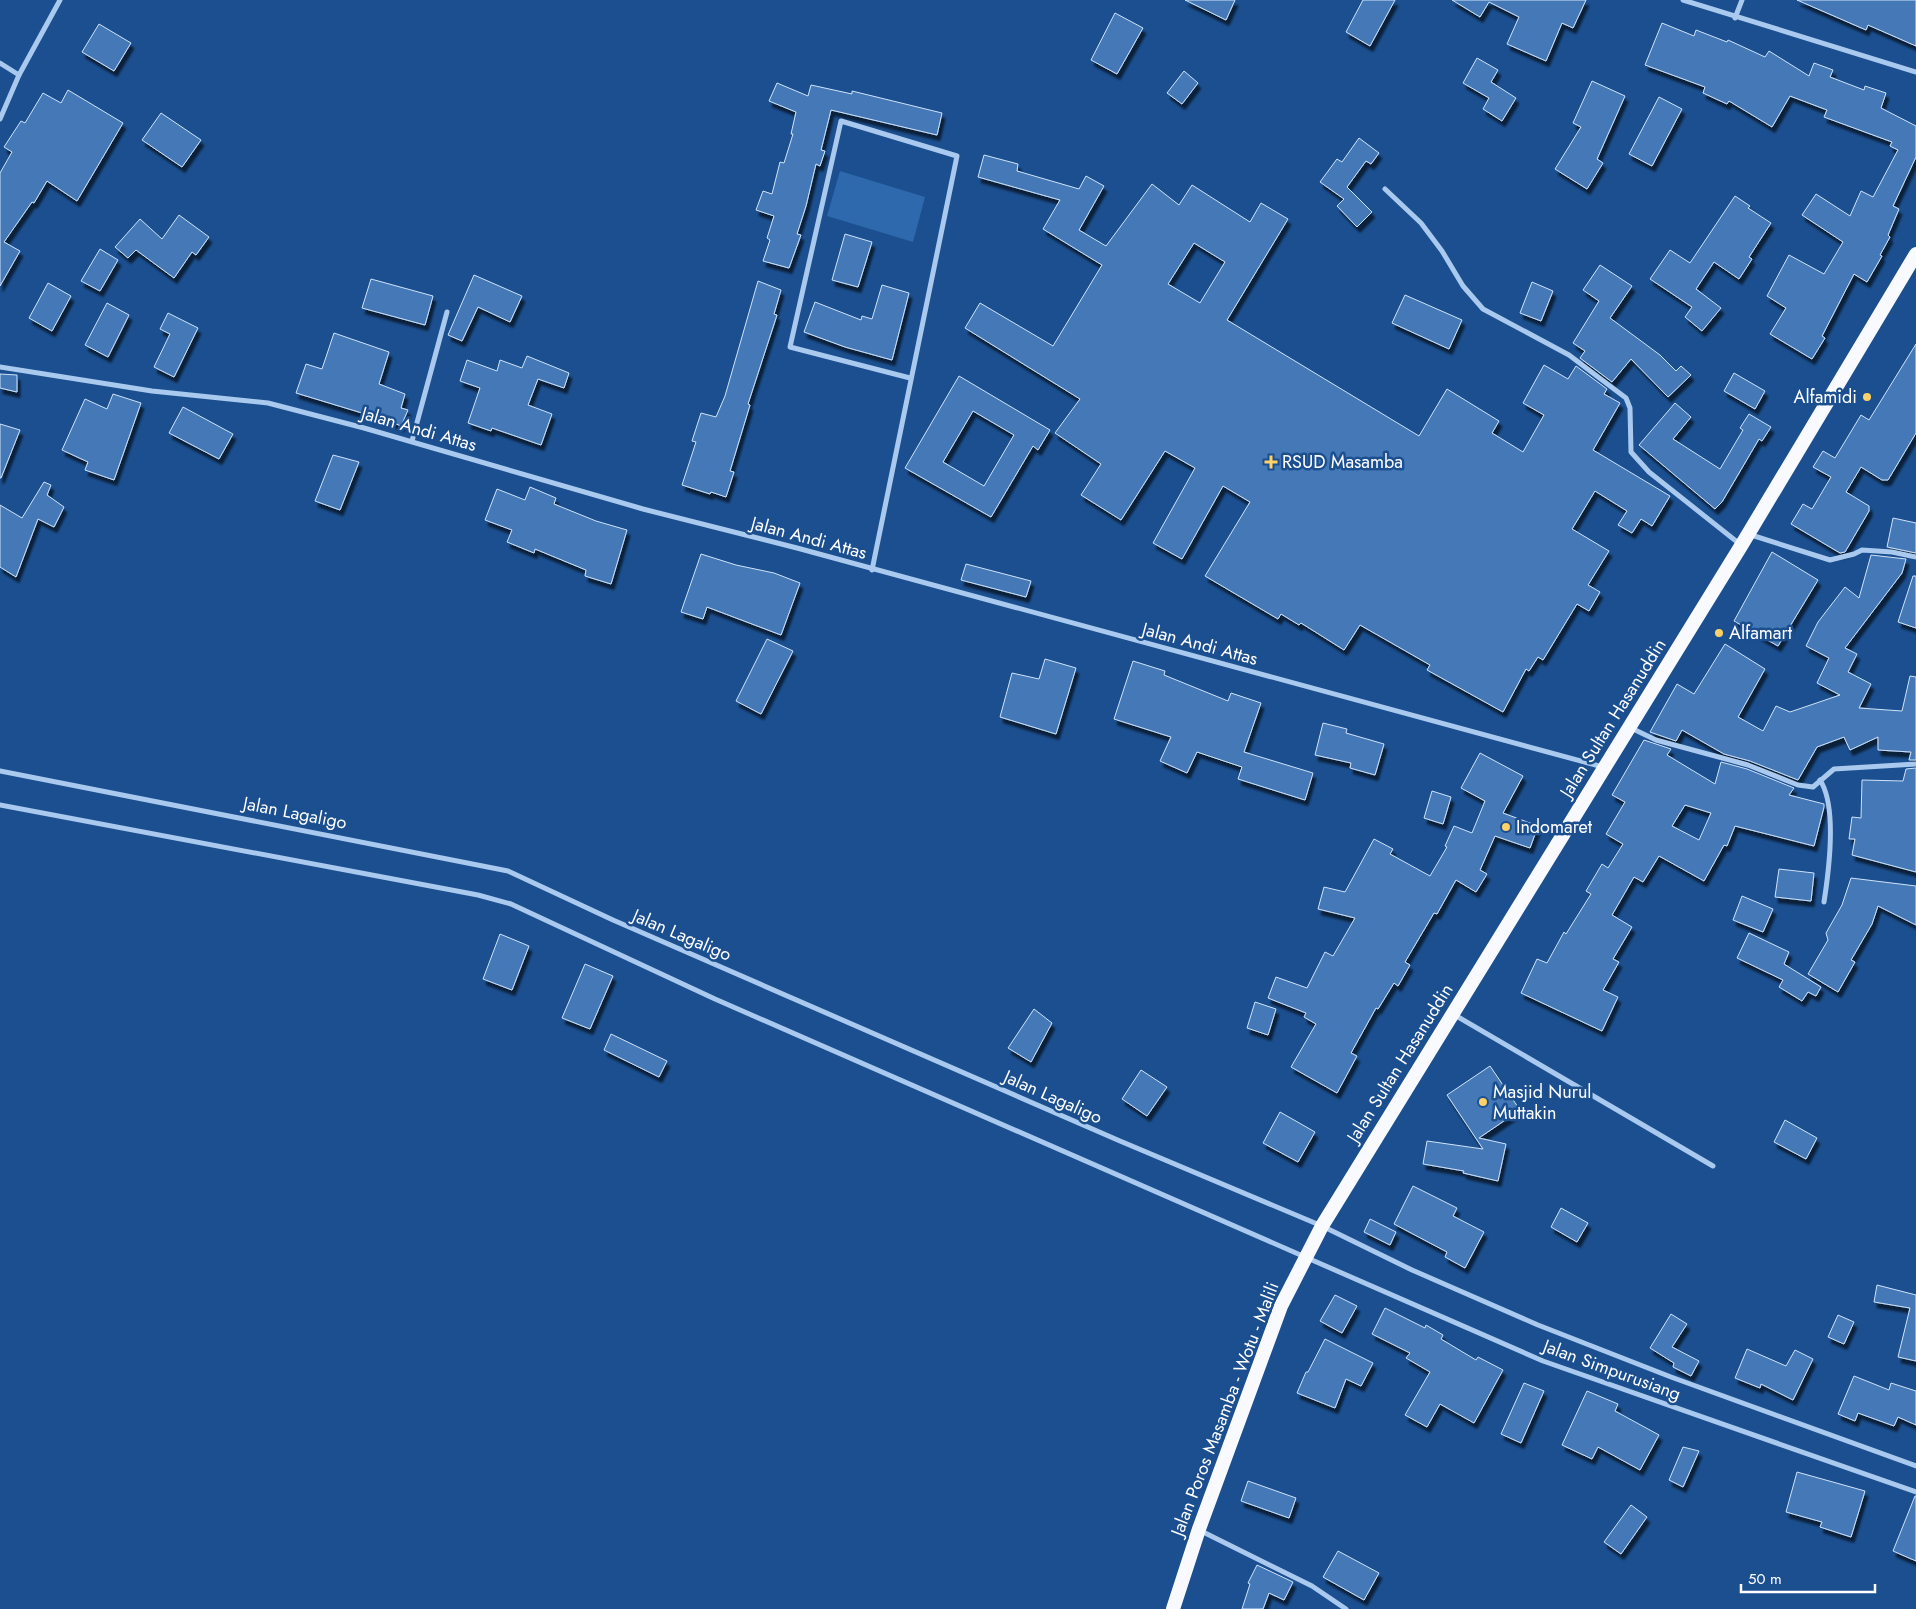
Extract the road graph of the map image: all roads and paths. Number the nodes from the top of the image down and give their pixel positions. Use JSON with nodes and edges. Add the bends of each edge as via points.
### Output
{"nodes":[{"id":1,"x":60,"y":0,"type":"edge"},
{"id":2,"x":1683,"y":0,"type":"edge"},
{"id":3,"x":1742,"y":0,"type":"edge"},
{"id":4,"x":1735,"y":18,"type":"junction"},
{"id":5,"x":0,"y":63,"type":"edge"},
{"id":6,"x":1916,"y":72,"type":"edge"},
{"id":7,"x":19,"y":75,"type":"junction"},
{"id":8,"x":0,"y":119,"type":"edge"},
{"id":9,"x":1385,"y":189,"type":"dead end"},
{"id":10,"x":1916,"y":254,"type":"edge"},
{"id":11,"x":447,"y":312,"type":"dead end"},
{"id":12,"x":0,"y":367,"type":"edge"},
{"id":13,"x":910,"y":378,"type":"junction"},
{"id":14,"x":412,"y":441,"type":"junction"},
{"id":15,"x":1745,"y":540,"type":"junction"},
{"id":16,"x":1916,"y":557,"type":"edge"},
{"id":17,"x":872,"y":570,"type":"junction"},
{"id":18,"x":1630,"y":728,"type":"junction"},
{"id":19,"x":1916,"y":764,"type":"edge"},
{"id":20,"x":1604,"y":767,"type":"junction"},
{"id":21,"x":0,"y":771,"type":"edge"},
{"id":22,"x":1820,"y":780,"type":"junction"},
{"id":23,"x":0,"y":805,"type":"edge"},
{"id":24,"x":1824,"y":902,"type":"dead end"},
{"id":25,"x":1452,"y":1014,"type":"junction"},
{"id":26,"x":1713,"y":1166,"type":"dead end"},
{"id":27,"x":1322,"y":1226,"type":"junction"},
{"id":28,"x":1305,"y":1257,"type":"junction"},
{"id":29,"x":1916,"y":1466,"type":"edge"},
{"id":30,"x":1916,"y":1492,"type":"edge"},
{"id":31,"x":1199,"y":1529,"type":"junction"},
{"id":32,"x":1173,"y":1609,"type":"edge"},
{"id":33,"x":1346,"y":1609,"type":"edge"}],
"edges":[{"from":1,"to":7,"type":"street"},
{"from":2,"to":4,"type":"street"},
{"from":3,"to":4,"type":"street"},
{"from":4,"to":6,"type":"street"},
{"from":5,"to":7,"type":"street"},
{"from":7,"to":8,"type":"street"},
{"from":9,"to":15,"type":"street","via":[[1421,223],[1463,286],[1484,309],[1569,355],[1626,398],[1630,408],[1631,452],[1649,472]]},
{"from":10,"to":15,"type":"highway","name":"Jalan Sultan Hasanuddin"},
{"from":11,"to":14,"type":"street"},
{"from":12,"to":14,"type":"street","name":"Jalan Andi Attas","via":[[152,391],[268,403]]},
{"from":13,"to":13,"type":"street","via":[[790,346],[841,121],[957,156]]},
{"from":13,"to":17,"type":"street"},
{"from":14,"to":17,"type":"street","name":"Jalan Andi Attas","via":[[642,509]]},
{"from":15,"to":16,"type":"street","via":[[1830,560],[1862,550]]},
{"from":15,"to":18,"type":"highway","name":"Jalan Sultan Hasanuddin"},
{"from":17,"to":20,"type":"street","name":"Jalan Andi Attas"},
{"from":18,"to":20,"type":"highway","name":"Jalan Sultan Hasanuddin"},
{"from":18,"to":22,"type":"street","via":[[1656,740],[1748,764],[1798,785],[1814,787]]},
{"from":19,"to":22,"type":"street","via":[[1834,769]]},
{"from":20,"to":25,"type":"highway","name":"Jalan Sultan Hasanuddin"},
{"from":21,"to":27,"type":"street","name":"Jalan Lagaligo","via":[[508,871],[613,920]]},
{"from":22,"to":24,"type":"street","via":[[1829,802],[1828,876]]},
{"from":23,"to":28,"type":"street","via":[[259,852],[511,904],[715,999]]},
{"from":25,"to":26,"type":"street"},
{"from":25,"to":27,"type":"highway","name":"Jalan Sultan Hasanuddin"},
{"from":27,"to":28,"type":"highway","name":"Jalan Poros Masamba - Wotu - Malili"},
{"from":27,"to":29,"type":"street","name":"Jalan Simpurusiang","via":[[1538,1325]]},
{"from":28,"to":30,"type":"street","name":"Jalan Simpurusiang","via":[[1543,1361]]},
{"from":28,"to":31,"type":"highway","name":"Jalan Poros Masamba - Wotu - Malili","via":[[1281,1306]]},
{"from":31,"to":32,"type":"highway","name":"Jalan Poros Masamba - Wotu - Malili"},
{"from":31,"to":33,"type":"street","via":[[1312,1586]]}]}
